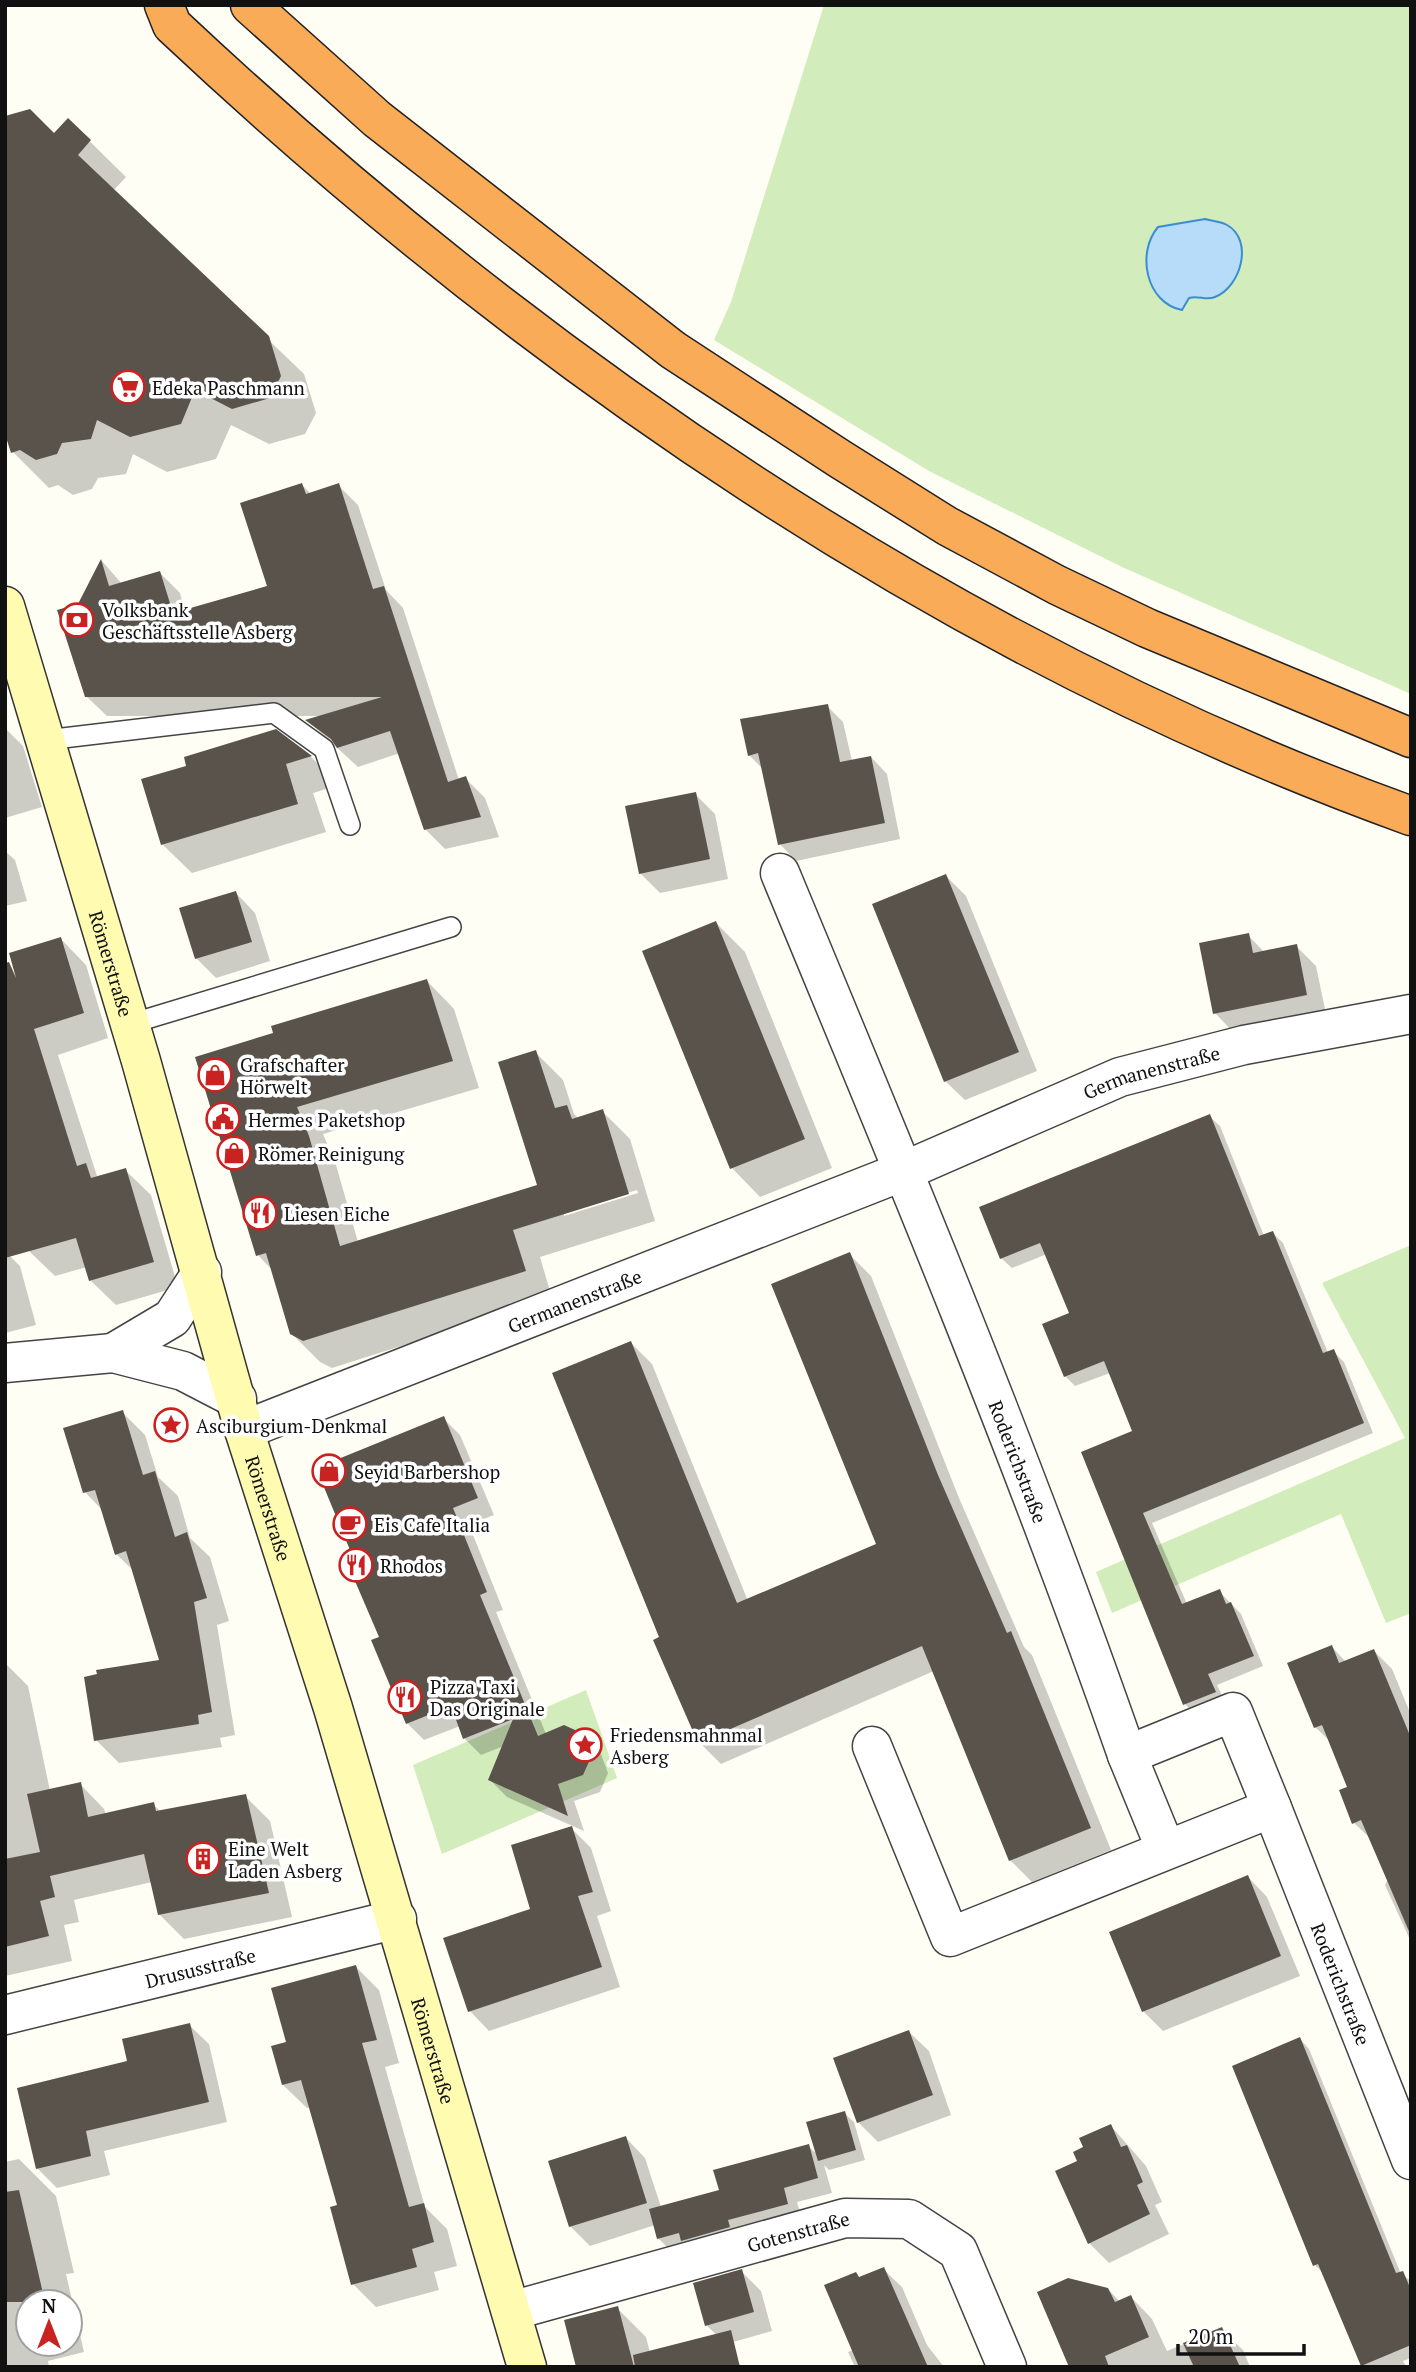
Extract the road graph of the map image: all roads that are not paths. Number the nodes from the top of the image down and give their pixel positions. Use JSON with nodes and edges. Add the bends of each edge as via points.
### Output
{"nodes":[{"id":1,"x":164,"y":5,"type":"edge"},
{"id":2,"x":250,"y":5,"type":"edge"},
{"id":3,"x":5,"y":606,"type":"edge"},
{"id":4,"x":1411,"y":738,"type":"edge"},
{"id":5,"x":46,"y":740,"type":"junction"},
{"id":6,"x":1411,"y":816,"type":"edge"},
{"id":7,"x":350,"y":825,"type":"dead end"},
{"id":8,"x":780,"y":873,"type":"dead end"},
{"id":9,"x":451,"y":927,"type":"dead end"},
{"id":10,"x":1411,"y":1014,"type":"edge"},
{"id":11,"x":130,"y":1024,"type":"junction"},
{"id":12,"x":904,"y":1171,"type":"junction"},
{"id":13,"x":202,"y":1272,"type":"junction"},
{"id":14,"x":113,"y":1353,"type":"junction"},
{"id":15,"x":5,"y":1363,"type":"edge"},
{"id":16,"x":240,"y":1415,"type":"junction"},
{"id":17,"x":872,"y":1745,"type":"dead end"},
{"id":18,"x":1127,"y":1755,"type":"junction"},
{"id":19,"x":1272,"y":1808,"type":"junction"},
{"id":20,"x":1166,"y":1850,"type":"junction"},
{"id":21,"x":397,"y":1919,"type":"junction"},
{"id":22,"x":5,"y":2015,"type":"edge"},
{"id":23,"x":1411,"y":2160,"type":"edge"},
{"id":24,"x":511,"y":2311,"type":"junction"},
{"id":25,"x":525,"y":2365,"type":"edge"},
{"id":26,"x":1007,"y":2367,"type":"edge"}],
"edges":[{"from":1,"to":6,"type":"highway","via":[[172,25],[272,117],[499,305],[722,465],[917,586],[1080,673],[1247,752]]},
{"from":2,"to":4,"type":"highway","via":[[377,119],[673,350],[840,460],[947,526],[1080,596]]},
{"from":3,"to":5,"type":"street","name":"Römerstraße"},
{"from":5,"to":7,"type":"lane","via":[[274,713],[324,749]]},
{"from":5,"to":11,"type":"street","name":"Römerstraße"},
{"from":8,"to":12,"type":"street"},
{"from":9,"to":11,"type":"lane"},
{"from":10,"to":12,"type":"street","name":"Germanenstraße","via":[[1244,1045],[1120,1077]]},
{"from":11,"to":13,"type":"street","name":"Römerstraße"},
{"from":12,"to":16,"type":"street","name":"Germanenstraße"},
{"from":12,"to":18,"type":"street","name":"Roderichstraße","via":[[1074,1604]]},
{"from":13,"to":14,"type":"street","via":[[172,1318]]},
{"from":13,"to":16,"type":"street","name":"Römerstraße"},
{"from":14,"to":15,"type":"street"},
{"from":14,"to":16,"type":"street","via":[[183,1371]]},
{"from":16,"to":21,"type":"street","name":"Römerstraße"},
{"from":17,"to":20,"type":"street","via":[[950,1937]]},
{"from":18,"to":19,"type":"street","name":"Roderichstraße","via":[[1233,1712]]},
{"from":18,"to":20,"type":"street","name":"Roderichstraße"},
{"from":19,"to":20,"type":"street"},
{"from":19,"to":23,"type":"street","name":"Roderichstraße"},
{"from":21,"to":22,"type":"street","name":"Drususstraße"},
{"from":21,"to":24,"type":"street","name":"Römerstraße"},
{"from":24,"to":25,"type":"street","name":"Römerstraße"},
{"from":24,"to":26,"type":"street","name":"Gotenstraße","via":[[845,2218],[909,2219],[958,2251]]}]}
